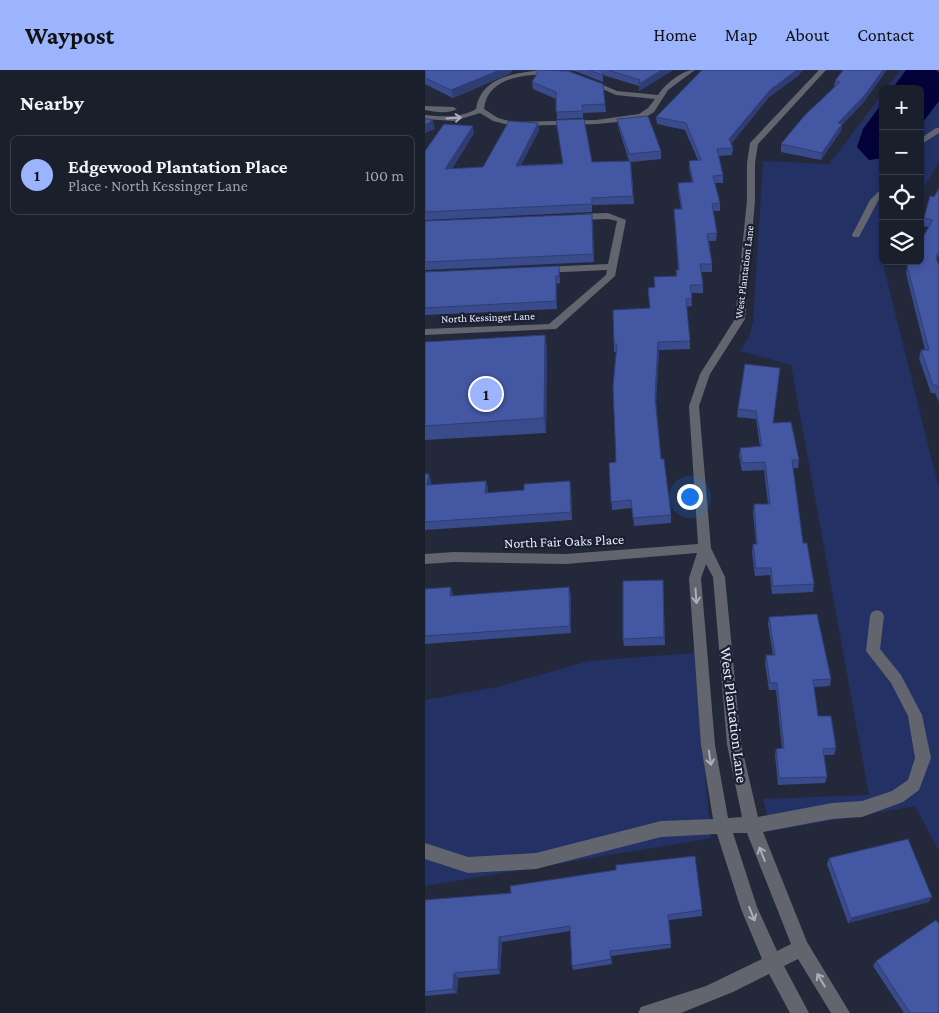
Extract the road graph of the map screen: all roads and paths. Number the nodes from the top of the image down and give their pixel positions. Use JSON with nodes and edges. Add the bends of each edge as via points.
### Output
{"nodes":[{"id":1,"x":692,"y":70,"type":"edge"},
{"id":2,"x":823,"y":70,"type":"edge"},
{"id":3,"x":558,"y":72,"type":"edge"},
{"id":4,"x":579,"y":77,"type":"edge"},
{"id":5,"x":658,"y":97,"type":"junction"},
{"id":6,"x":425,"y":108,"type":"edge"},
{"id":7,"x":480,"y":110,"type":"junction"},
{"id":8,"x":425,"y":117,"type":"edge"},
{"id":9,"x":939,"y":130,"type":"edge"},
{"id":10,"x":924,"y":140,"type":"edge"},
{"id":11,"x":879,"y":196,"type":"edge"},
{"id":12,"x":568,"y":218,"type":"edge"},
{"id":13,"x":856,"y":235,"type":"dead end"},
{"id":14,"x":612,"y":267,"type":"junction"},
{"id":15,"x":533,"y":270,"type":"edge"},
{"id":16,"x":425,"y":332,"type":"edge"},
{"id":17,"x":705,"y":548,"type":"junction"},
{"id":18,"x":425,"y":559,"type":"edge"},
{"id":19,"x":877,"y":616,"type":"dead end"},
{"id":20,"x":752,"y":825,"type":"junction"},
{"id":21,"x":723,"y":826,"type":"junction"},
{"id":22,"x":425,"y":851,"type":"edge"},
{"id":23,"x":801,"y":948,"type":"junction"},
{"id":24,"x":773,"y":963,"type":"junction"},
{"id":25,"x":647,"y":1013,"type":"edge"},
{"id":26,"x":800,"y":1013,"type":"edge"},
{"id":27,"x":841,"y":1013,"type":"edge"}],
"edges":[{"from":1,"to":5,"type":"street"},
{"from":2,"to":17,"type":"street","name":"West Plantation Lane","via":[[754,143],[740,319],[705,374],[694,406]]},
{"from":3,"to":7,"type":"street","via":[[529,73],[505,79],[484,92]]},
{"from":4,"to":5,"type":"street","via":[[616,93]]},
{"from":5,"to":7,"type":"street","via":[[651,110],[641,116],[596,122],[513,124],[499,122]]},
{"from":6,"to":7,"type":"street"},
{"from":8,"to":7,"type":"street","one_way":true,"via":[[471,116]]},
{"from":9,"to":10,"type":"street"},
{"from":11,"to":13,"type":"street"},
{"from":12,"to":14,"type":"street","via":[[608,216],[622,220]]},
{"from":14,"to":15,"type":"street"},
{"from":14,"to":16,"type":"street","name":"North Kessinger Lane","via":[[610,276],[552,327]]},
{"from":17,"to":18,"type":"street","name":"North Fair Oaks Place","via":[[566,559]]},
{"from":17,"to":20,"type":"street","name":"West Plantation Lane","via":[[719,577],[734,744]]},
{"from":17,"to":21,"type":"street","name":"West Plantation Lane","one_way":true,"via":[[695,578],[708,746]]},
{"from":19,"to":20,"type":"street","via":[[873,651],[896,679],[915,716],[923,758],[914,785],[897,798],[862,809]]},
{"from":20,"to":21,"type":"street"},
{"from":23,"to":20,"type":"street","name":"West Plantation Lane","one_way":true},
{"from":21,"to":22,"type":"street","via":[[661,829],[536,862],[468,864]]},
{"from":21,"to":24,"type":"street","name":"West Plantation Lane","one_way":true,"via":[[749,910]]},
{"from":23,"to":24,"type":"street"},
{"from":27,"to":23,"type":"street","name":"West Plantation Lane","one_way":true},
{"from":24,"to":25,"type":"street","via":[[732,986]]},
{"from":24,"to":26,"type":"street","name":"West Plantation Lane"}]}
